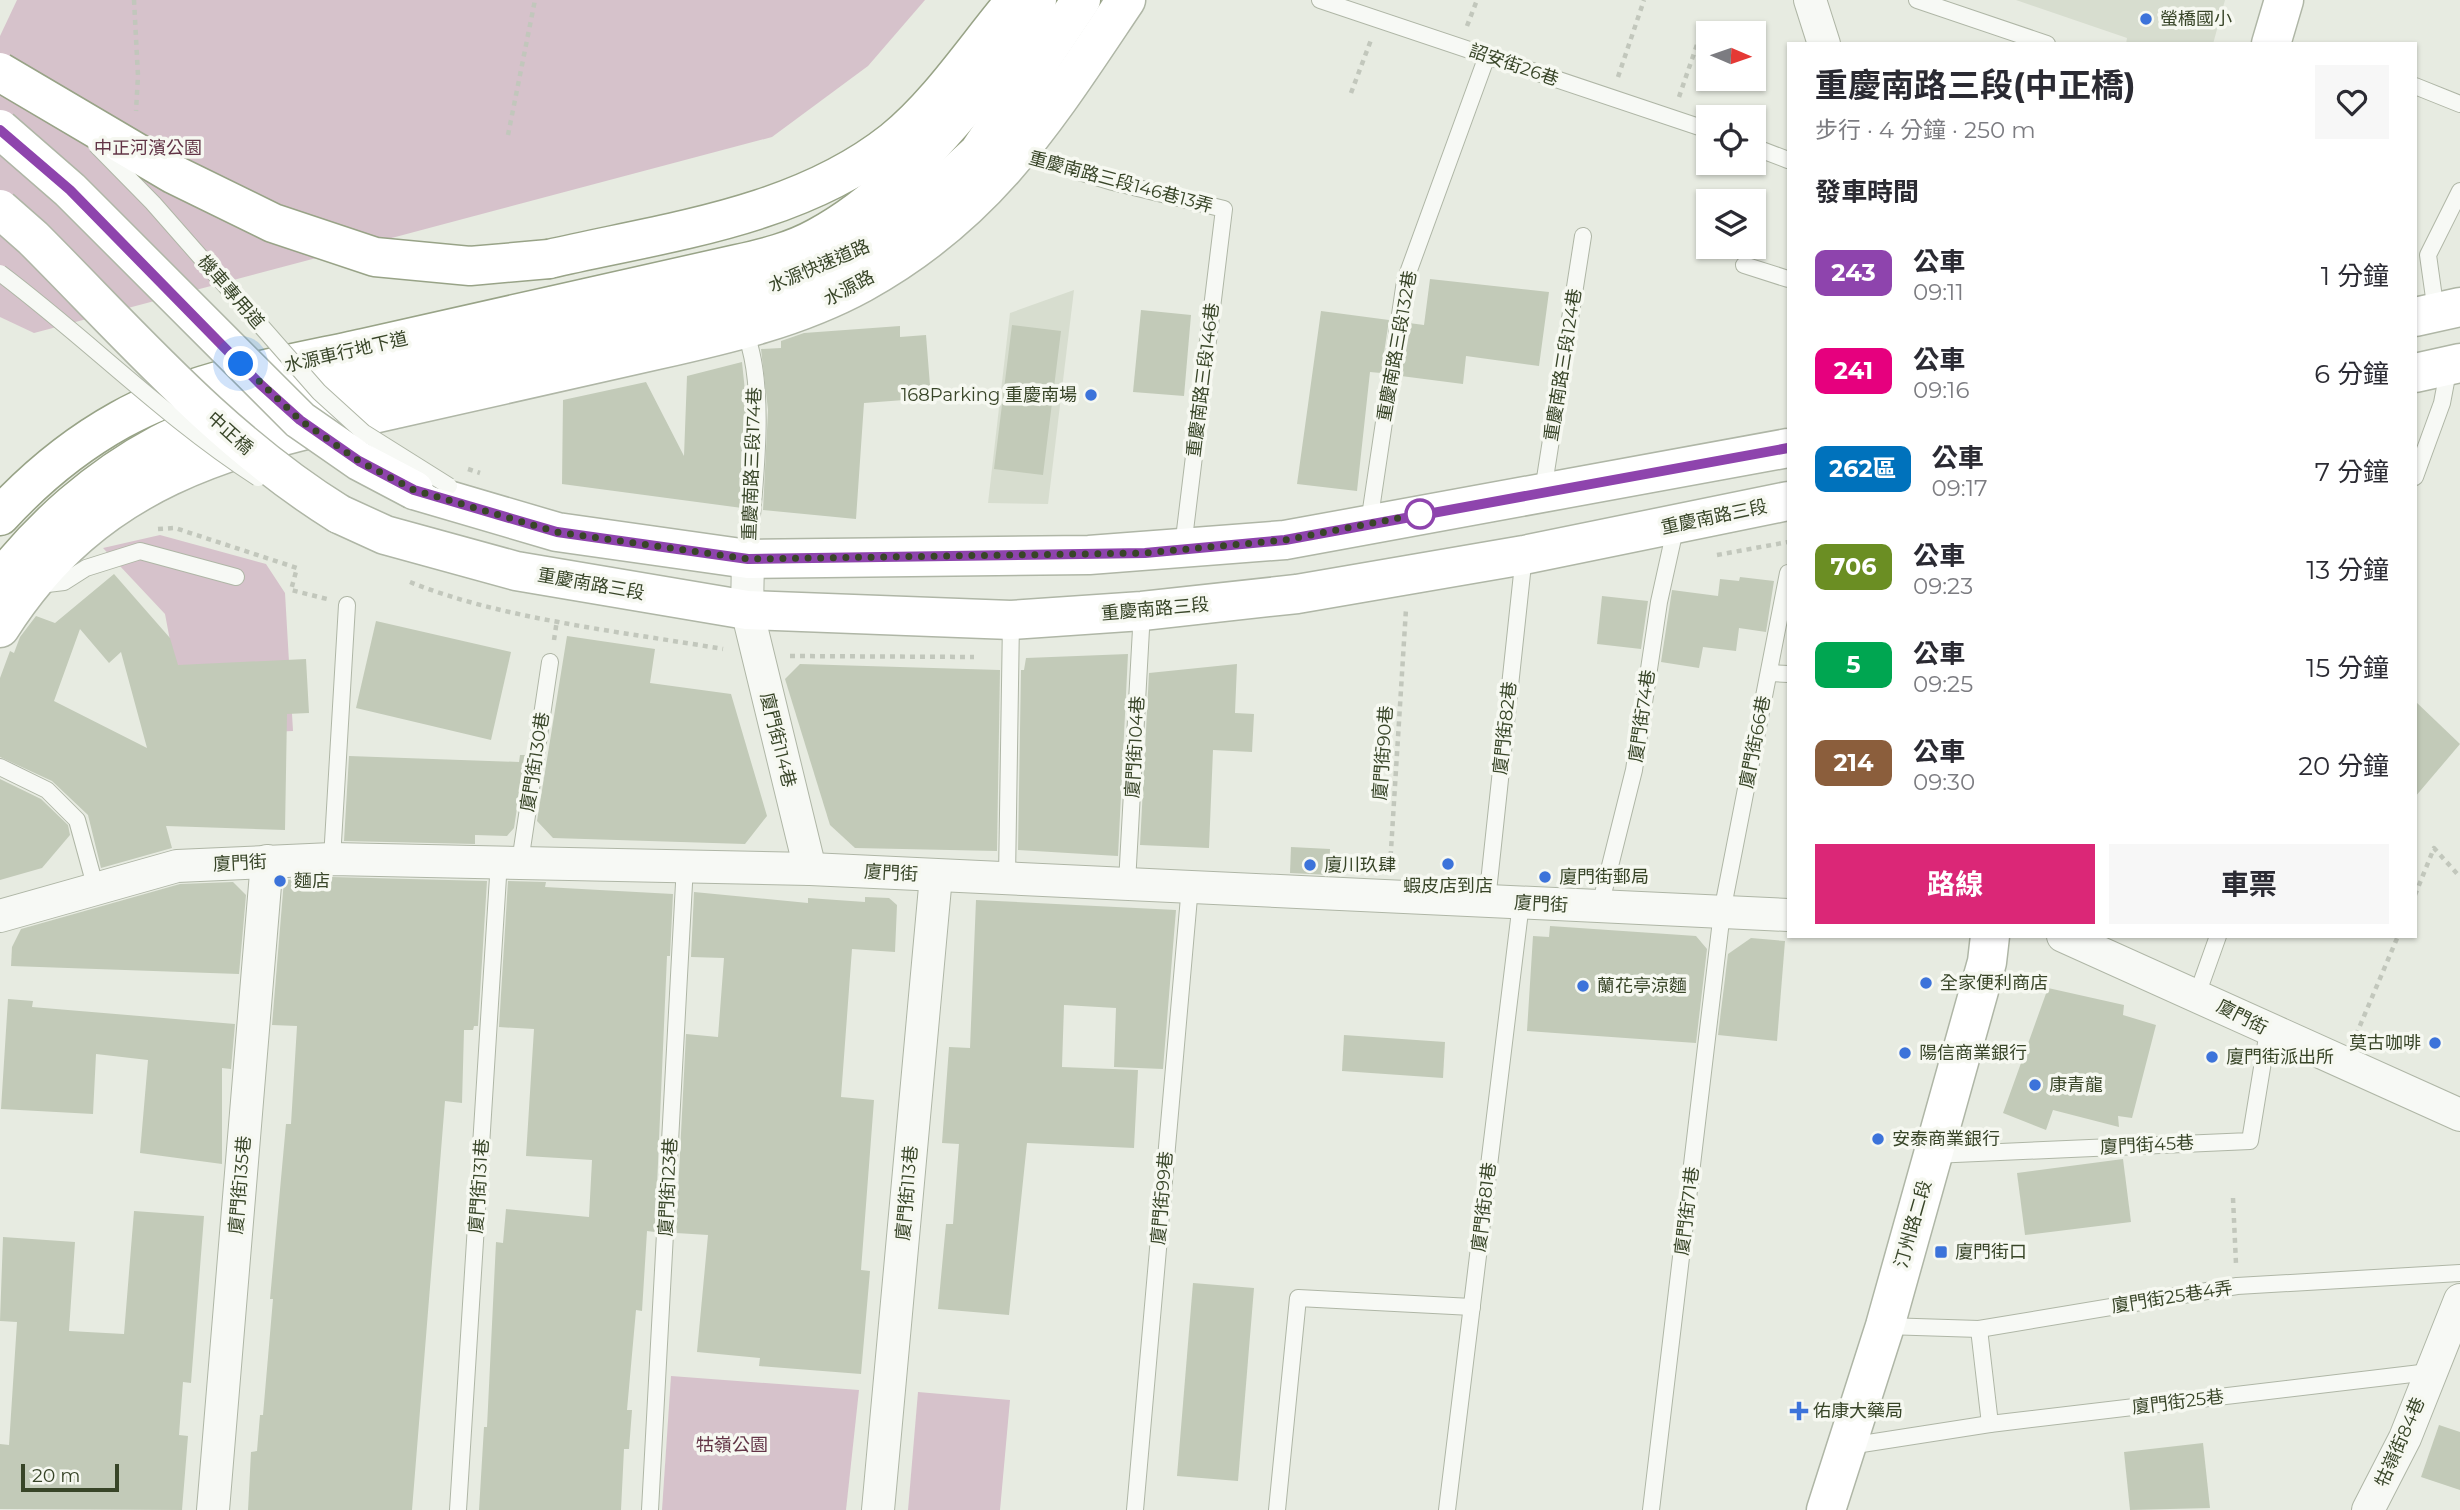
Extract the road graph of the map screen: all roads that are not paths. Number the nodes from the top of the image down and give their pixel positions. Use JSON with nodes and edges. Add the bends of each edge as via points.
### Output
{"nodes":[{"id":1,"x":1015,"y":0,"type":"edge"},
{"id":2,"x":1037,"y":0,"type":"edge"},
{"id":3,"x":1081,"y":0,"type":"edge"},
{"id":4,"x":1126,"y":0,"type":"edge"},
{"id":5,"x":1320,"y":0,"type":"edge"},
{"id":6,"x":1810,"y":0,"type":"edge"},
{"id":7,"x":1917,"y":0,"type":"edge"},
{"id":8,"x":2284,"y":0,"type":"edge"},
{"id":9,"x":1823,"y":42,"type":"edge"},
{"id":10,"x":2041,"y":42,"type":"edge"},
{"id":11,"x":2276,"y":42,"type":"edge"},
{"id":12,"x":1487,"y":56,"type":"junction"},
{"id":13,"x":0,"y":60,"type":"edge"},
{"id":14,"x":0,"y":72,"type":"edge"},
{"id":15,"x":2417,"y":87,"type":"edge"},
{"id":16,"x":2460,"y":104,"type":"edge"},
{"id":17,"x":1696,"y":126,"type":"edge"},
{"id":18,"x":0,"y":130,"type":"edge"},
{"id":19,"x":1766,"y":152,"type":"edge"},
{"id":20,"x":1019,"y":154,"type":"junction"},
{"id":21,"x":1787,"y":160,"type":"edge"},
{"id":22,"x":2460,"y":191,"type":"edge"},
{"id":23,"x":0,"y":209,"type":"edge"},
{"id":24,"x":1224,"y":209,"type":"joint"},
{"id":25,"x":1583,"y":236,"type":"dead end"},
{"id":26,"x":1744,"y":265,"type":"dead end"},
{"id":27,"x":0,"y":273,"type":"edge"},
{"id":28,"x":1787,"y":279,"type":"edge"},
{"id":29,"x":2437,"y":312,"type":"edge"},
{"id":30,"x":744,"y":330,"type":"junction"},
{"id":31,"x":450,"y":363,"type":"junction"},
{"id":32,"x":2441,"y":367,"type":"edge"},
{"id":33,"x":1787,"y":448,"type":"edge"},
{"id":34,"x":2417,"y":472,"type":"edge"},
{"id":35,"x":432,"y":488,"type":"junction"},
{"id":36,"x":1542,"y":494,"type":"junction"},
{"id":37,"x":1787,"y":501,"type":"edge"},
{"id":38,"x":0,"y":516,"type":"edge"},
{"id":39,"x":334,"y":516,"type":"junction"},
{"id":40,"x":1369,"y":523,"type":"junction"},
{"id":41,"x":1676,"y":525,"type":"junction"},
{"id":42,"x":1182,"y":550,"type":"junction"},
{"id":43,"x":1524,"y":555,"type":"junction"},
{"id":44,"x":748,"y":559,"type":"junction"},
{"id":45,"x":516,"y":571,"type":"joint"},
{"id":46,"x":236,"y":576,"type":"dead end"},
{"id":47,"x":1787,"y":578,"type":"edge"},
{"id":48,"x":13,"y":584,"type":"edge"},
{"id":49,"x":347,"y":605,"type":"road end"},
{"id":50,"x":747,"y":610,"type":"junction"},
{"id":51,"x":1142,"y":611,"type":"junction"},
{"id":52,"x":1011,"y":620,"type":"junction"},
{"id":53,"x":0,"y":628,"type":"edge"},
{"id":54,"x":550,"y":662,"type":"dead end"},
{"id":55,"x":1769,"y":673,"type":"junction"},
{"id":56,"x":1787,"y":674,"type":"edge"},
{"id":57,"x":0,"y":767,"type":"edge"},
{"id":58,"x":332,"y":859,"type":"junction"},
{"id":59,"x":267,"y":861,"type":"junction"},
{"id":60,"x":509,"y":862,"type":"junction"},
{"id":61,"x":685,"y":865,"type":"junction"},
{"id":62,"x":810,"y":869,"type":"junction"},
{"id":63,"x":936,"y":876,"type":"junction"},
{"id":64,"x":1007,"y":878,"type":"junction"},
{"id":65,"x":1127,"y":883,"type":"junction"},
{"id":66,"x":1190,"y":887,"type":"junction"},
{"id":67,"x":96,"y":889,"type":"junction"},
{"id":68,"x":1487,"y":901,"type":"junction"},
{"id":69,"x":1521,"y":903,"type":"junction"},
{"id":70,"x":1600,"y":906,"type":"junction"},
{"id":71,"x":1723,"y":912,"type":"junction"},
{"id":72,"x":1787,"y":915,"type":"edge"},
{"id":73,"x":0,"y":916,"type":"edge"},
{"id":74,"x":1990,"y":938,"type":"edge"},
{"id":75,"x":2068,"y":938,"type":"edge"},
{"id":76,"x":2217,"y":938,"type":"edge"},
{"id":77,"x":2197,"y":995,"type":"junction"},
{"id":78,"x":2268,"y":1031,"type":"junction"},
{"id":79,"x":2460,"y":1115,"type":"edge"},
{"id":80,"x":1933,"y":1155,"type":"junction"},
{"id":81,"x":2460,"y":1273,"type":"edge"},
{"id":82,"x":2460,"y":1300,"type":"edge"},
{"id":83,"x":1472,"y":1307,"type":"junction"},
{"id":84,"x":1885,"y":1326,"type":"junction"},
{"id":85,"x":1979,"y":1329,"type":"junction"},
{"id":86,"x":2429,"y":1373,"type":"junction"},
{"id":87,"x":1990,"y":1424,"type":"junction"},
{"id":88,"x":1849,"y":1446,"type":"junction"},
{"id":89,"x":213,"y":1510,"type":"edge"},
{"id":90,"x":458,"y":1510,"type":"edge"},
{"id":91,"x":650,"y":1510,"type":"edge"},
{"id":92,"x":878,"y":1510,"type":"edge"},
{"id":93,"x":1135,"y":1510,"type":"edge"},
{"id":94,"x":1278,"y":1510,"type":"edge"},
{"id":95,"x":1447,"y":1510,"type":"edge"},
{"id":96,"x":1651,"y":1510,"type":"edge"},
{"id":97,"x":1826,"y":1510,"type":"edge"},
{"id":98,"x":2368,"y":1510,"type":"edge"}],
"edges":[{"from":1,"to":14,"type":"main road","bridge":true,"via":[[947,85],[895,139],[846,174],[786,201],[725,218],[549,259],[470,266],[375,257],[272,223],[173,174]]},
{"from":2,"to":31,"type":"main road","name":"水源快速道路","via":[[987,80],[933,141],[868,204],[818,237]]},
{"from":3,"to":31,"type":"main road","name":"水源快速道路","via":[[978,153],[874,242],[809,274],[749,295]]},
{"from":4,"to":20,"type":"main road","name":"水源路"},
{"from":5,"to":12,"type":"lane","name":"詔安街26巷"},
{"from":6,"to":9,"type":"street"},
{"from":7,"to":10,"type":"lane"},
{"from":8,"to":11,"type":"main road"},
{"from":12,"to":17,"type":"lane","name":"詔安街26巷"},
{"from":12,"to":40,"type":"lane","name":"重慶南路三段132巷","via":[[1405,281]]},
{"from":13,"to":35,"type":"lane","name":"機車專用道","bridge":true,"via":[[78,127],[153,203],[319,391]]},
{"from":15,"to":16,"type":"lane"},
{"from":18,"to":35,"type":"main road","bridge":true,"via":[[70,190],[300,420],[359,461]]},
{"from":19,"to":21,"type":"lane"},
{"from":20,"to":24,"type":"lane","name":"重慶南路三段146巷13弄"},
{"from":20,"to":30,"type":"main road","name":"水源路","via":[[976,202],[901,259],[818,305]]},
{"from":22,"to":29,"type":"lane","via":[[2428,256]]},
{"from":23,"to":39,"type":"main road","name":"中正橋","bridge":true,"via":[[237,441]]},
{"from":24,"to":42,"type":"lane","name":"重慶南路三段146巷"},
{"from":25,"to":36,"type":"lane","name":"重慶南路三段124巷"},
{"from":26,"to":28,"type":"lane"},
{"from":27,"to":39,"type":"lane","bridge":true,"via":[[230,460],[273,488]]},
{"from":30,"to":31,"type":"main road","name":"水源路"},
{"from":30,"to":44,"type":"lane","name":"重慶南路三段174巷","via":[[754,352],[757,415]]},
{"from":31,"to":38,"type":"main road","name":"水源車行地下道","via":[[176,394],[121,419],[77,447],[28,486]]},
{"from":31,"to":48,"type":"main road","name":"水源車行地下道","via":[[261,410],[160,444],[63,512],[21,553]]},
{"from":32,"to":34,"type":"lane","via":[[2442,403]]},
{"from":33,"to":36,"type":"main road"},
{"from":35,"to":44,"type":"main road","via":[[557,532]]},
{"from":36,"to":40,"type":"main road"},
{"from":37,"to":41,"type":"main road","name":"重慶南路三段"},
{"from":39,"to":45,"type":"main road","name":"中正橋"},
{"from":40,"to":42,"type":"main road","via":[[1285,540]]},
{"from":41,"to":43,"type":"main road","name":"重慶南路三段"},
{"from":41,"to":70,"type":"lane","name":"廈門街74巷","via":[[1659,602],[1634,770]]},
{"from":42,"to":44,"type":"main road","via":[[1010,558]]},
{"from":43,"to":51,"type":"main road","name":"重慶南路三段","via":[[1297,594]]},
{"from":43,"to":68,"type":"lane","name":"廈門街82巷"},
{"from":44,"to":50,"type":"street","name":"廈門街114巷"},
{"from":45,"to":50,"type":"main road","name":"重慶南路三段"},
{"from":46,"to":48,"type":"lane","via":[[140,551],[86,568],[64,582]]},
{"from":47,"to":55,"type":"lane","name":"廈門街66巷"},
{"from":48,"to":53,"type":"main road","name":"水源車行地下道"},
{"from":49,"to":58,"type":"lane"},
{"from":50,"to":52,"type":"main road","name":"重慶南路三段"},
{"from":50,"to":62,"type":"street","name":"廈門街114巷"},
{"from":51,"to":52,"type":"main road","name":"重慶南路三段"},
{"from":51,"to":65,"type":"lane","name":"廈門街104巷"},
{"from":52,"to":64,"type":"lane"},
{"from":54,"to":60,"type":"lane","name":"廈門街130巷"},
{"from":55,"to":56,"type":"lane"},
{"from":55,"to":71,"type":"lane","name":"廈門街66巷"},
{"from":57,"to":67,"type":"lane","via":[[47,790],[77,820]]},
{"from":58,"to":59,"type":"street","name":"廈門街"},
{"from":58,"to":60,"type":"street","name":"廈門街"},
{"from":59,"to":67,"type":"street","name":"廈門街","via":[[177,866]]},
{"from":59,"to":89,"type":"street","name":"廈門街135巷"},
{"from":60,"to":61,"type":"street","name":"廈門街"},
{"from":60,"to":90,"type":"lane","name":"廈門街131巷"},
{"from":61,"to":62,"type":"street","name":"廈門街"},
{"from":61,"to":91,"type":"lane","name":"廈門街123巷"},
{"from":62,"to":63,"type":"street","name":"廈門街"},
{"from":63,"to":64,"type":"street","name":"廈門街"},
{"from":63,"to":92,"type":"street","name":"廈門街113巷"},
{"from":64,"to":65,"type":"street","name":"廈門街"},
{"from":65,"to":66,"type":"street","name":"廈門街"},
{"from":66,"to":68,"type":"street","name":"廈門街"},
{"from":66,"to":93,"type":"lane","name":"廈門街99巷"},
{"from":67,"to":73,"type":"street","name":"廈門街"},
{"from":68,"to":69,"type":"street","name":"廈門街"},
{"from":69,"to":70,"type":"street","name":"廈門街"},
{"from":69,"to":83,"type":"lane","name":"廈門街81巷"},
{"from":70,"to":71,"type":"street","name":"廈門街"},
{"from":71,"to":72,"type":"street","name":"廈門街"},
{"from":71,"to":96,"type":"lane","name":"廈門街71巷"},
{"from":74,"to":80,"type":"main road","name":"汀州路二段"},
{"from":75,"to":77,"type":"street","name":"廈門街"},
{"from":76,"to":77,"type":"lane"},
{"from":77,"to":78,"type":"street","name":"廈門街"},
{"from":78,"to":79,"type":"street","name":"廈門街"},
{"from":78,"to":80,"type":"lane","name":"廈門街45巷","via":[[2250,1141]]},
{"from":80,"to":84,"type":"main road","name":"汀州路二段"},
{"from":81,"to":85,"type":"lane","name":"廈門街25巷4弄","via":[[2237,1286]]},
{"from":82,"to":86,"type":"street"},
{"from":83,"to":94,"type":"lane","via":[[1298,1298]]},
{"from":83,"to":95,"type":"lane","name":"廈門街81巷"},
{"from":84,"to":85,"type":"lane","name":"廈門街25巷4弄"},
{"from":84,"to":88,"type":"main road","name":"汀州路二段"},
{"from":85,"to":87,"type":"lane"},
{"from":86,"to":87,"type":"lane","name":"廈門街25巷"},
{"from":86,"to":98,"type":"street","name":"牯嶺街84巷","via":[[2406,1438]]},
{"from":87,"to":88,"type":"lane","name":"廈門街25巷"},
{"from":88,"to":97,"type":"main road","name":"汀州路二段"}]}
